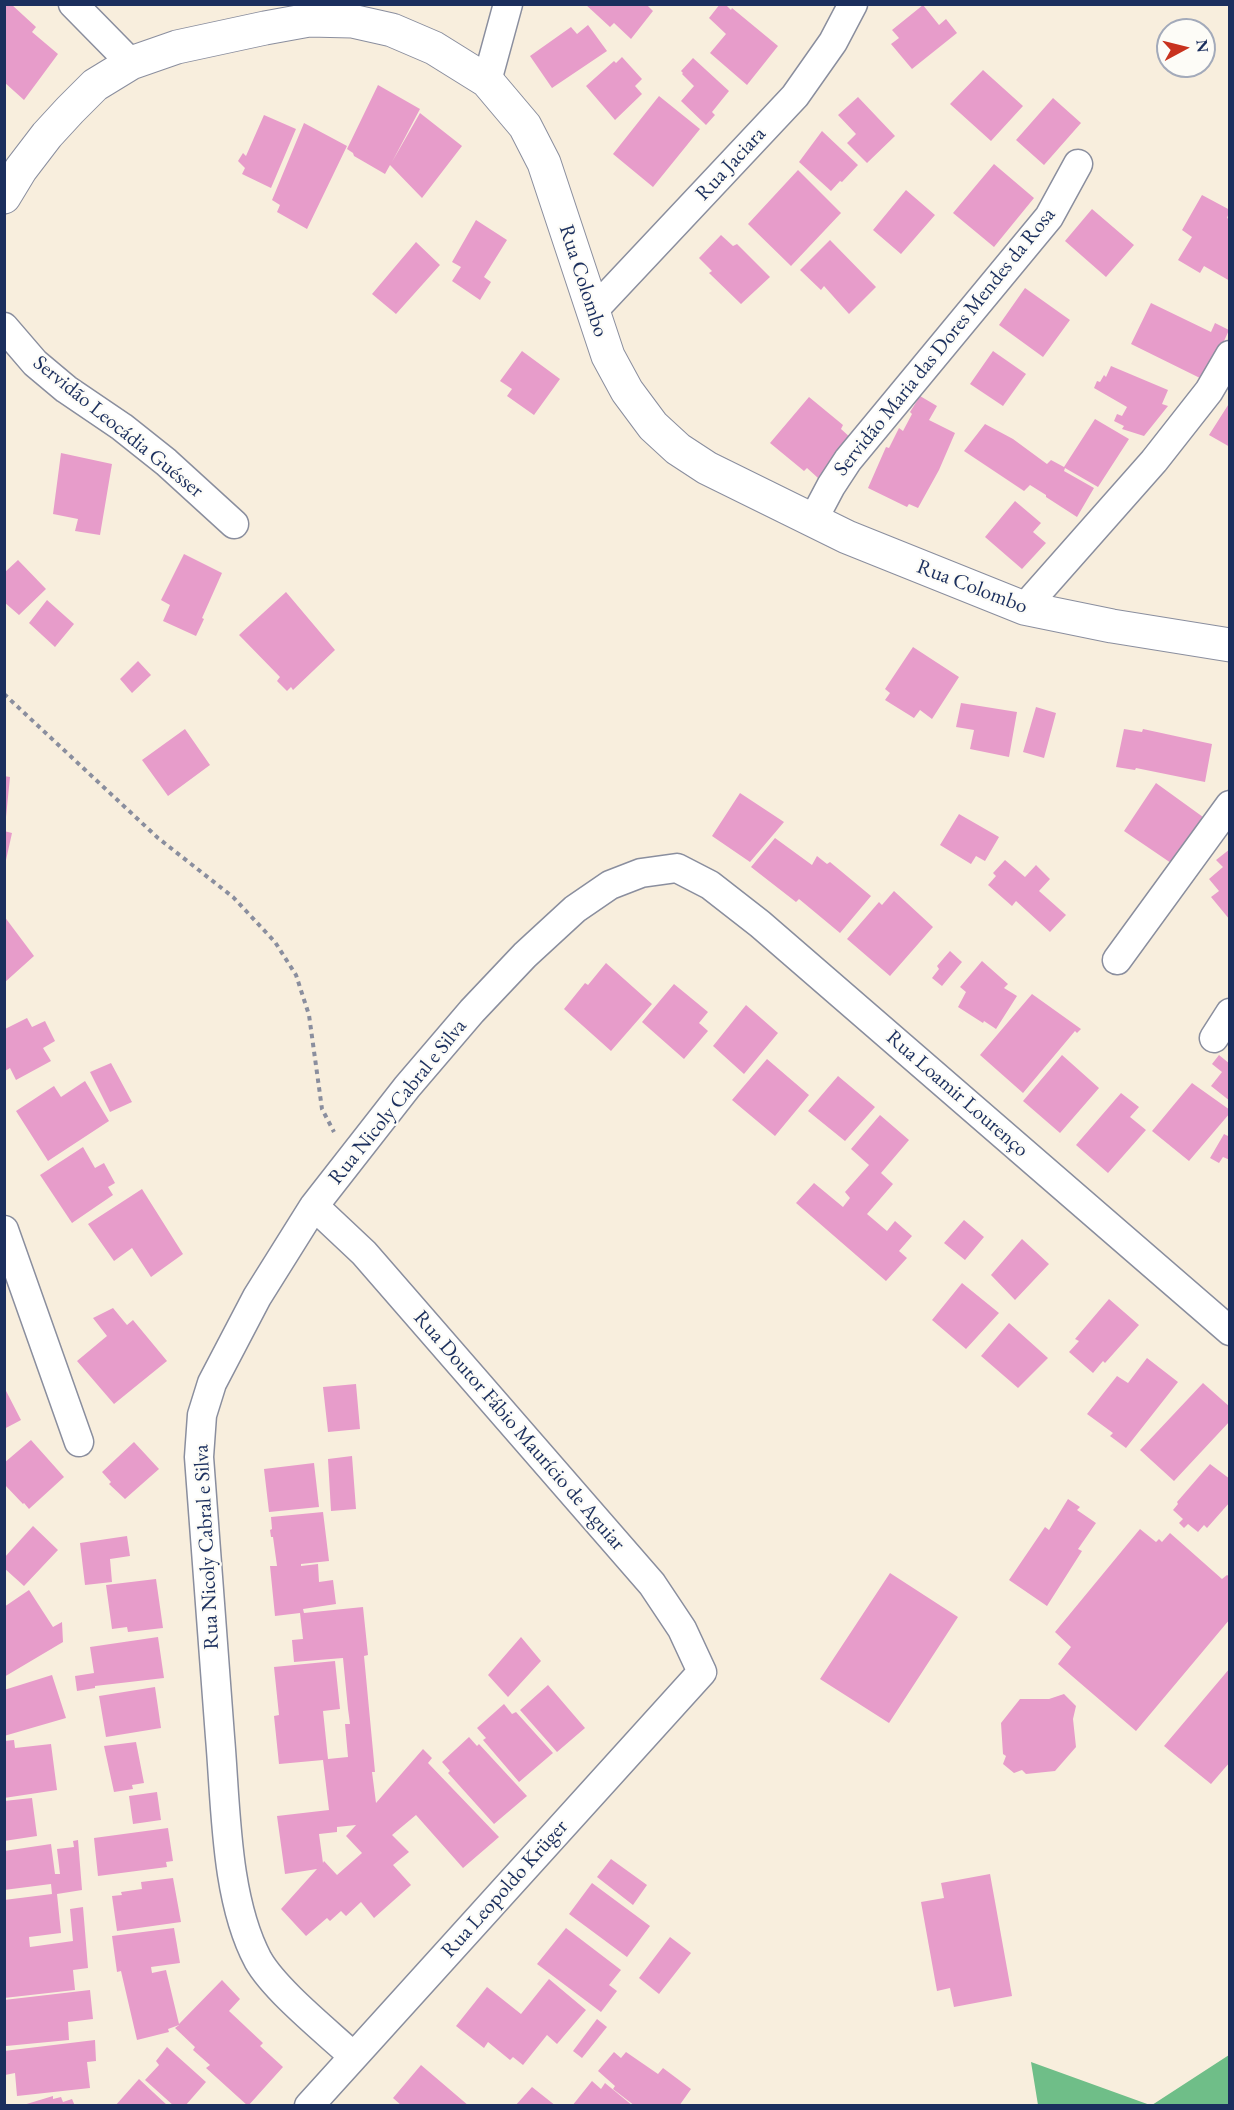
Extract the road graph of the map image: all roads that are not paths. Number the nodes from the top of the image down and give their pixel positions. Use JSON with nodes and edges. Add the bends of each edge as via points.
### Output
{"nodes":[{"id":1,"x":73,"y":4,"type":"edge"},
{"id":2,"x":508,"y":4,"type":"edge"},
{"id":3,"x":853,"y":4,"type":"edge"},
{"id":4,"x":131,"y":63,"type":"junction"},
{"id":5,"x":487,"y":81,"type":"junction"},
{"id":6,"x":1078,"y":164,"type":"dead end"},
{"id":7,"x":4,"y":197,"type":"edge"},
{"id":8,"x":593,"y":311,"type":"junction"},
{"id":9,"x":4,"y":327,"type":"edge"},
{"id":10,"x":1230,"y":355,"type":"edge"},
{"id":11,"x":813,"y":520,"type":"junction"},
{"id":12,"x":234,"y":524,"type":"dead end"},
{"id":13,"x":1024,"y":608,"type":"junction"},
{"id":14,"x":1230,"y":645,"type":"edge"},
{"id":15,"x":1230,"y":805,"type":"edge"},
{"id":16,"x":677,"y":868,"type":"joint"},
{"id":17,"x":1117,"y":960,"type":"dead end"},
{"id":18,"x":1230,"y":1013,"type":"edge"},
{"id":19,"x":1214,"y":1038,"type":"dead end"},
{"id":20,"x":314,"y":1206,"type":"junction"},
{"id":21,"x":4,"y":1230,"type":"edge"},
{"id":22,"x":1230,"y":1331,"type":"edge"},
{"id":23,"x":79,"y":1442,"type":"dead end"},
{"id":24,"x":702,"y":1672,"type":"joint"},
{"id":25,"x":353,"y":2056,"type":"junction"},
{"id":26,"x":309,"y":2106,"type":"edge"}],
"edges":[{"from":1,"to":4,"type":"street"},
{"from":2,"to":5,"type":"street"},
{"from":3,"to":8,"type":"street","name":"Rua Jaciara","via":[[833,42],[795,96]]},
{"from":4,"to":5,"type":"street","name":"Rua Colombo","via":[[177,47],[265,28],[309,20],[352,21],[392,30],[434,48]]},
{"from":4,"to":7,"type":"street","name":"Rua Colombo","via":[[95,85],[70,110],[21,169]]},
{"from":5,"to":8,"type":"street","name":"Rua Colombo","via":[[525,126],[544,163]]},
{"from":6,"to":11,"type":"street","name":"Servidão Maria das Dores Mendes da Rosa","via":[[1049,217],[848,460]]},
{"from":8,"to":11,"type":"street","name":"Rua Colombo","via":[[608,356],[652,426],[707,468]]},
{"from":9,"to":12,"type":"street","name":"Servidão Leocádia Guésser","via":[[35,363],[166,462]]},
{"from":10,"to":13,"type":"street","via":[[1209,391],[1154,461]]},
{"from":11,"to":13,"type":"street","name":"Rua Colombo"},
{"from":13,"to":14,"type":"street","name":"Rua Colombo"},
{"from":15,"to":17,"type":"street"},
{"from":16,"to":20,"type":"street","name":"Rua Nicoly Cabral e Silva","via":[[641,873],[610,885],[575,909],[525,955],[407,1086]]},
{"from":16,"to":22,"type":"street","name":"Rua Loamir Lourenço","via":[[710,885],[760,924]]},
{"from":18,"to":19,"type":"street"},
{"from":20,"to":24,"type":"street","name":"Rua Doutor Fábio Maurício de Aguiar","via":[[364,1253],[652,1584],[682,1629]]},
{"from":20,"to":25,"type":"street","name":"Rua Nicoly Cabral e Silva","via":[[257,1297],[212,1383],[202,1415],[199,1457],[226,1816],[244,1927],[259,1961],[282,1990]]},
{"from":21,"to":23,"type":"street"},
{"from":24,"to":25,"type":"street","name":"Rua Leopoldo Krüger"},
{"from":25,"to":26,"type":"street","name":"Rua Leopoldo Krüger"}]}
